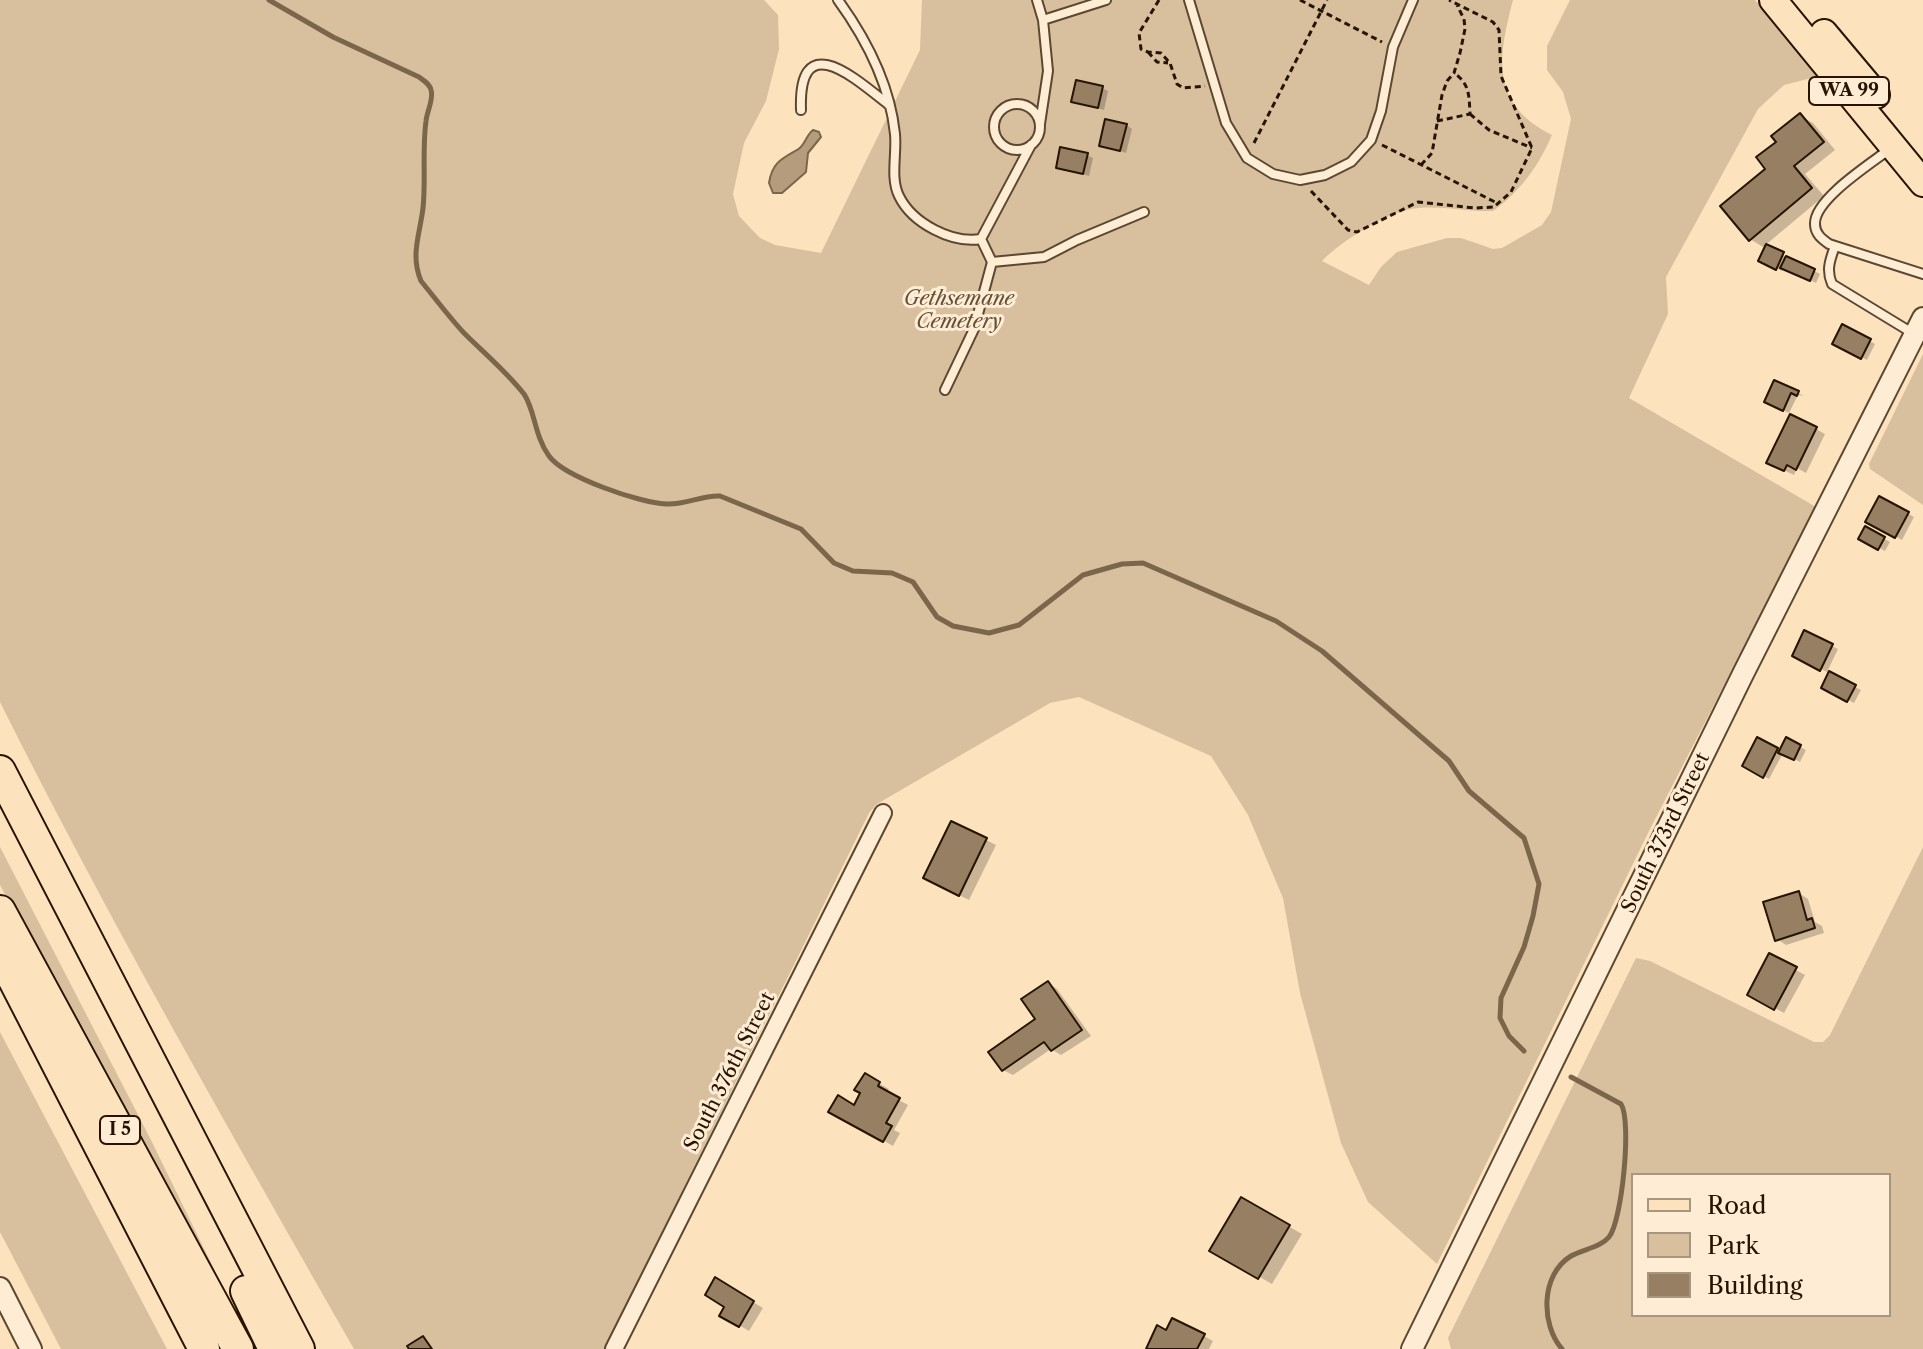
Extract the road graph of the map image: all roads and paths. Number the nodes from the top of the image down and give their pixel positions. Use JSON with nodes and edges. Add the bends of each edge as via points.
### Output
{"nodes":[{"id":1,"x":838,"y":0,"type":"edge"},
{"id":2,"x":1037,"y":0,"type":"edge"},
{"id":3,"x":1106,"y":0,"type":"edge"},
{"id":4,"x":1159,"y":0,"type":"edge"},
{"id":5,"x":1189,"y":0,"type":"edge"},
{"id":6,"x":1300,"y":0,"type":"edge"},
{"id":7,"x":1327,"y":0,"type":"edge"},
{"id":8,"x":1413,"y":0,"type":"edge"},
{"id":9,"x":1449,"y":0,"type":"edge"},
{"id":10,"x":1773,"y":0,"type":"edge"},
{"id":11,"x":1797,"y":0,"type":"edge"},
{"id":12,"x":1456,"y":4,"type":"junction"},
{"id":13,"x":1321,"y":11,"type":"junction"},
{"id":14,"x":1043,"y":20,"type":"junction"},
{"id":15,"x":1393,"y":47,"type":"junction"},
{"id":16,"x":1148,"y":52,"type":"junction"},
{"id":17,"x":1170,"y":63,"type":"junction"},
{"id":18,"x":1454,"y":73,"type":"junction"},
{"id":19,"x":1216,"y":84,"type":"junction"},
{"id":20,"x":889,"y":106,"type":"junction"},
{"id":21,"x":801,"y":110,"type":"dead end"},
{"id":22,"x":1470,"y":114,"type":"junction"},
{"id":23,"x":1437,"y":121,"type":"junction"},
{"id":24,"x":1040,"y":124,"type":"junction"},
{"id":25,"x":1371,"y":140,"type":"junction"},
{"id":26,"x":1031,"y":145,"type":"junction"},
{"id":27,"x":1894,"y":145,"type":"junction"},
{"id":28,"x":1532,"y":148,"type":"junction"},
{"id":29,"x":1923,"y":154,"type":"edge"},
{"id":30,"x":1247,"y":158,"type":"junction"},
{"id":31,"x":1421,"y":165,"type":"junction"},
{"id":32,"x":1300,"y":180,"type":"junction"},
{"id":33,"x":1923,"y":183,"type":"edge"},
{"id":34,"x":1498,"y":203,"type":"junction"},
{"id":35,"x":1144,"y":212,"type":"dead end"},
{"id":36,"x":981,"y":239,"type":"junction"},
{"id":37,"x":1835,"y":246,"type":"junction"},
{"id":38,"x":992,"y":262,"type":"junction"},
{"id":39,"x":1923,"y":274,"type":"edge"},
{"id":40,"x":1918,"y":326,"type":"edge"},
{"id":41,"x":945,"y":390,"type":"dead end"},
{"id":42,"x":0,"y":771,"type":"edge"},
{"id":43,"x":883,"y":813,"type":"dead end"},
{"id":44,"x":0,"y":911,"type":"edge"},
{"id":45,"x":0,"y":953,"type":"edge"},
{"id":46,"x":119,"y":1001,"type":"junction"},
{"id":47,"x":0,"y":1288,"type":"edge"},
{"id":48,"x":31,"y":1349,"type":"edge"},
{"id":49,"x":204,"y":1349,"type":"edge"},
{"id":50,"x":238,"y":1349,"type":"edge"},
{"id":51,"x":274,"y":1349,"type":"edge"},
{"id":52,"x":299,"y":1349,"type":"edge"},
{"id":53,"x":614,"y":1349,"type":"edge"},
{"id":54,"x":1412,"y":1349,"type":"edge"}],
"edges":[{"from":1,"to":20,"type":"lane","via":[[869,47]]},
{"from":2,"to":14,"type":"lane"},
{"from":3,"to":14,"type":"lane"},
{"from":4,"to":16,"type":"path","via":[[1139,33],[1141,49]]},
{"from":5,"to":19,"type":"lane"},
{"from":6,"to":13,"type":"path"},
{"from":7,"to":13,"type":"path"},
{"from":8,"to":15,"type":"lane"},
{"from":9,"to":12,"type":"path"},
{"from":10,"to":27,"type":"main road","number":"WA 99"},
{"from":11,"to":29,"type":"main road","number":"WA 99"},
{"from":12,"to":18,"type":"path","via":[[1465,29]]},
{"from":12,"to":28,"type":"path","via":[[1499,30],[1501,76]]},
{"from":13,"to":15,"type":"path"},
{"from":13,"to":30,"type":"path"},
{"from":14,"to":24,"type":"lane","via":[[1048,71]]},
{"from":15,"to":25,"type":"lane"},
{"from":16,"to":17,"type":"path","via":[[1161,53]]},
{"from":16,"to":17,"type":"path","via":[[1157,62]]},
{"from":17,"to":19,"type":"path","via":[[1183,88]]},
{"from":18,"to":22,"type":"path","via":[[1468,89]]},
{"from":18,"to":23,"type":"path"},
{"from":19,"to":30,"type":"lane","via":[[1226,123]]},
{"from":20,"to":21,"type":"lane","via":[[840,68],[824,64],[814,65],[802,81]]},
{"from":20,"to":36,"type":"lane","via":[[901,200],[914,215],[949,235]]},
{"from":22,"to":23,"type":"path"},
{"from":22,"to":28,"type":"path","via":[[1489,130]]},
{"from":23,"to":31,"type":"path","via":[[1432,153]]},
{"from":24,"to":26,"type":"lane"},
{"from":24,"to":26,"type":"lane","via":[[1035,113],[1020,104],[1008,106],[996,118],[996,136],[1003,145],[1014,150]]},
{"from":25,"to":31,"type":"path"},
{"from":25,"to":32,"type":"lane","via":[[1351,162]]},
{"from":26,"to":36,"type":"lane"},
{"from":27,"to":33,"type":"main road","number":"WA 99"},
{"from":27,"to":37,"type":"lane","via":[[1819,210],[1814,223],[1818,235]]},
{"from":28,"to":34,"type":"path","via":[[1511,192]]},
{"from":30,"to":32,"type":"lane","via":[[1273,174]]},
{"from":31,"to":34,"type":"path"},
{"from":32,"to":34,"type":"path","via":[[1348,230],[1357,232],[1418,202],[1475,208]]},
{"from":35,"to":38,"type":"lane","via":[[1044,257]]},
{"from":36,"to":38,"type":"lane"},
{"from":37,"to":39,"type":"lane"},
{"from":37,"to":40,"type":"lane","via":[[1828,274],[1832,284]]},
{"from":38,"to":41,"type":"lane","via":[[974,329]]},
{"from":40,"to":54,"type":"street","name":"South 373rd Street"},
{"from":42,"to":46,"type":"highway","number":"I 5"},
{"from":43,"to":53,"type":"street","name":"South 376th Street"},
{"from":44,"to":50,"type":"highway","number":"I 5"},
{"from":45,"to":49,"type":"highway","number":"I 5"},
{"from":46,"to":51,"type":"highway","number":"I 5","via":[[127,1043]]},
{"from":46,"to":52,"type":"highway","number":"I 5"},
{"from":47,"to":48,"type":"street"}]}
